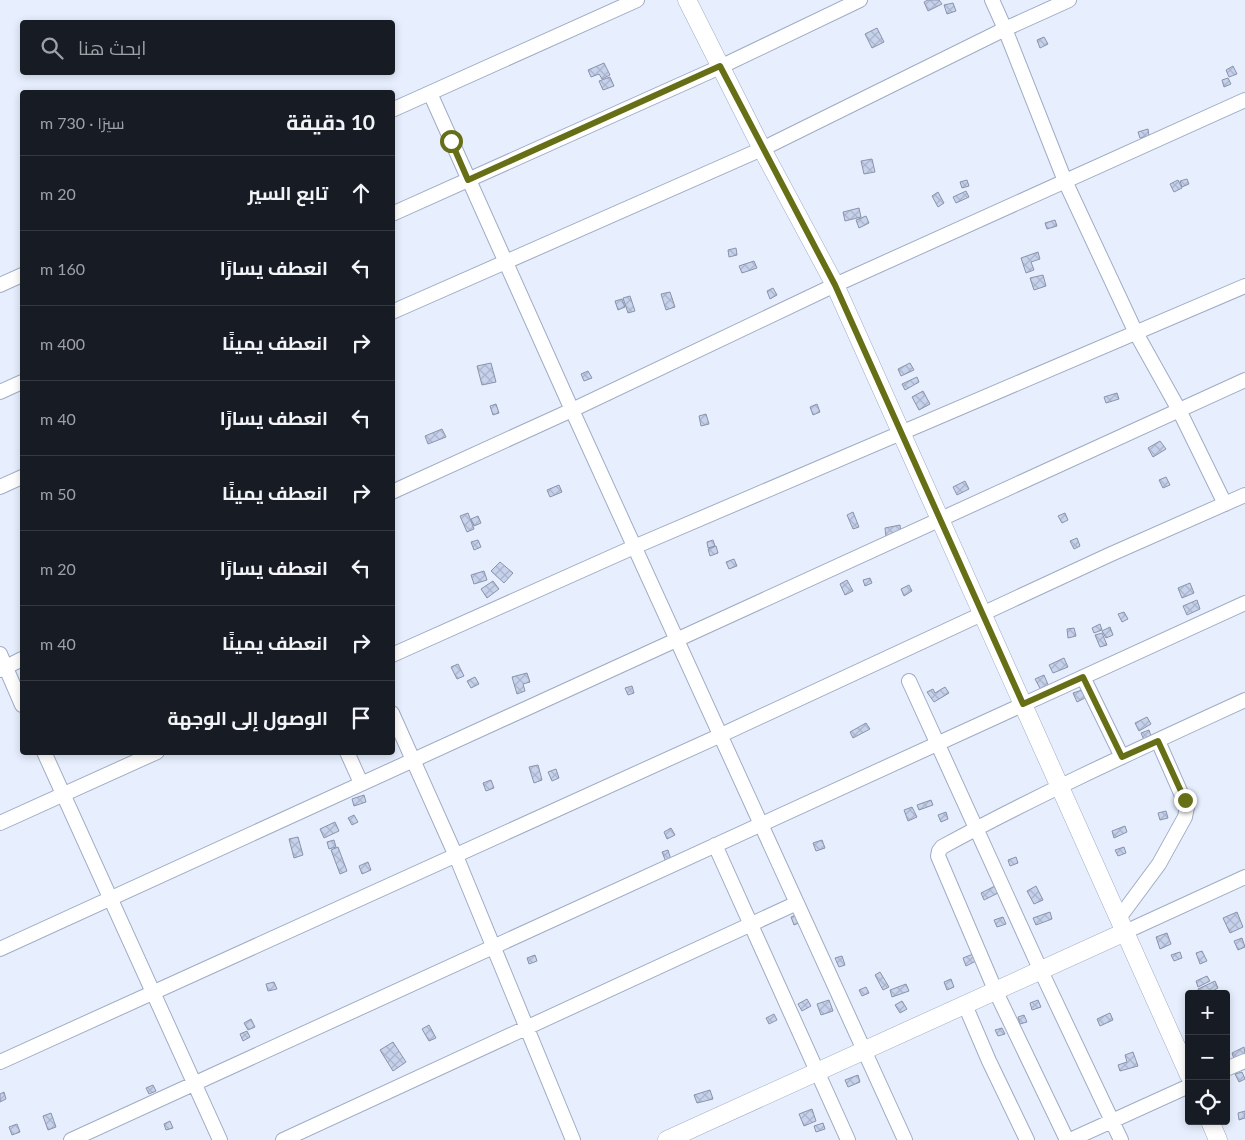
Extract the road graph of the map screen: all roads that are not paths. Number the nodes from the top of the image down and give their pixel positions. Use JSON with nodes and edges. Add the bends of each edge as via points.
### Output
{"nodes":[{"id":1,"x":637,"y":0,"type":"edge"},
{"id":2,"x":687,"y":0,"type":"edge"},
{"id":3,"x":860,"y":0,"type":"edge"},
{"id":4,"x":992,"y":0,"type":"edge"},
{"id":5,"x":1069,"y":0,"type":"edge"},
{"id":6,"x":1005,"y":29,"type":"junction"},
{"id":7,"x":720,"y":66,"type":"junction"},
{"id":8,"x":430,"y":93,"type":"junction"},
{"id":9,"x":1245,"y":100,"type":"edge"},
{"id":10,"x":395,"y":109,"type":"edge"},
{"id":11,"x":762,"y":148,"type":"junction"},
{"id":12,"x":468,"y":180,"type":"junction"},
{"id":13,"x":1065,"y":181,"type":"junction"},
{"id":14,"x":395,"y":213,"type":"edge"},
{"id":15,"x":505,"y":262,"type":"junction"},
{"id":16,"x":20,"y":276,"type":"edge"},
{"id":17,"x":0,"y":285,"type":"edge"},
{"id":18,"x":835,"y":285,"type":"junction"},
{"id":19,"x":1245,"y":286,"type":"edge"},
{"id":20,"x":395,"y":311,"type":"edge"},
{"id":21,"x":1136,"y":334,"type":"junction"},
{"id":22,"x":1245,"y":380,"type":"edge"},
{"id":23,"x":20,"y":383,"type":"edge"},
{"id":24,"x":0,"y":392,"type":"edge"},
{"id":25,"x":572,"y":410,"type":"junction"},
{"id":26,"x":1178,"y":410,"type":"junction"},
{"id":27,"x":901,"y":433,"type":"junction"},
{"id":28,"x":20,"y":478,"type":"edge"},
{"id":29,"x":0,"y":487,"type":"edge"},
{"id":30,"x":395,"y":491,"type":"edge"},
{"id":31,"x":1245,"y":495,"type":"edge"},
{"id":32,"x":1225,"y":504,"type":"junction"},
{"id":33,"x":940,"y":518,"type":"junction"},
{"id":34,"x":634,"y":546,"type":"junction"},
{"id":35,"x":1245,"y":602,"type":"edge"},
{"id":36,"x":983,"y":614,"type":"junction"},
{"id":37,"x":678,"y":640,"type":"junction"},
{"id":38,"x":395,"y":654,"type":"edge"},
{"id":39,"x":20,"y":660,"type":"edge"},
{"id":40,"x":2,"y":664,"type":"edge"},
{"id":41,"x":1083,"y":677,"type":"junction"},
{"id":42,"x":909,"y":681,"type":"dead end"},
{"id":43,"x":1245,"y":700,"type":"edge"},
{"id":44,"x":20,"y":701,"type":"edge"},
{"id":45,"x":1023,"y":704,"type":"junction"},
{"id":46,"x":395,"y":719,"type":"edge"},
{"id":47,"x":721,"y":735,"type":"junction"},
{"id":48,"x":1158,"y":741,"type":"junction"},
{"id":49,"x":938,"y":744,"type":"junction"},
{"id":50,"x":45,"y":755,"type":"edge"},
{"id":51,"x":150,"y":755,"type":"edge"},
{"id":52,"x":348,"y":755,"type":"edge"},
{"id":53,"x":1122,"y":757,"type":"junction"},
{"id":54,"x":414,"y":760,"type":"junction"},
{"id":55,"x":362,"y":783,"type":"junction"},
{"id":56,"x":1060,"y":786,"type":"junction"},
{"id":57,"x":62,"y":795,"type":"junction"},
{"id":58,"x":0,"y":823,"type":"edge"},
{"id":59,"x":761,"y":824,"type":"junction"},
{"id":60,"x":977,"y":828,"type":"junction"},
{"id":61,"x":715,"y":845,"type":"junction"},
{"id":62,"x":456,"y":856,"type":"junction"},
{"id":63,"x":1245,"y":877,"type":"edge"},
{"id":64,"x":110,"y":899,"type":"junction"},
{"id":65,"x":797,"y":903,"type":"junction"},
{"id":66,"x":751,"y":924,"type":"junction"},
{"id":67,"x":1122,"y":925,"type":"junction"},
{"id":68,"x":493,"y":947,"type":"junction"},
{"id":69,"x":0,"y":949,"type":"edge"},
{"id":70,"x":1041,"y":971,"type":"junction"},
{"id":71,"x":153,"y":992,"type":"junction"},
{"id":72,"x":996,"y":992,"type":"junction"},
{"id":73,"x":965,"y":1005,"type":"junction"},
{"id":74,"x":527,"y":1027,"type":"junction"},
{"id":75,"x":865,"y":1051,"type":"junction"},
{"id":76,"x":1245,"y":1061,"type":"edge"},
{"id":77,"x":0,"y":1062,"type":"edge"},
{"id":78,"x":1185,"y":1066,"type":"edge"},
{"id":79,"x":1230,"y":1067,"type":"edge"},
{"id":80,"x":818,"y":1072,"type":"junction"},
{"id":81,"x":194,"y":1083,"type":"junction"},
{"id":82,"x":1185,"y":1088,"type":"edge"},
{"id":83,"x":1112,"y":1121,"type":"junction"},
{"id":84,"x":1212,"y":1125,"type":"edge"},
{"id":85,"x":71,"y":1140,"type":"edge"},
{"id":86,"x":220,"y":1140,"type":"edge"},
{"id":87,"x":283,"y":1140,"type":"edge"},
{"id":88,"x":573,"y":1140,"type":"edge"},
{"id":89,"x":667,"y":1140,"type":"edge"},
{"id":90,"x":848,"y":1140,"type":"edge"},
{"id":91,"x":905,"y":1140,"type":"edge"},
{"id":92,"x":1027,"y":1140,"type":"edge"},
{"id":93,"x":1069,"y":1140,"type":"edge"},
{"id":94,"x":1121,"y":1140,"type":"edge"},
{"id":95,"x":1218,"y":1140,"type":"edge"}],
"edges":[{"from":1,"to":8,"type":"street"},
{"from":2,"to":7,"type":"street"},
{"from":3,"to":7,"type":"street"},
{"from":4,"to":6,"type":"street"},
{"from":5,"to":6,"type":"street"},
{"from":6,"to":11,"type":"street"},
{"from":6,"to":13,"type":"street"},
{"from":7,"to":11,"type":"street"},
{"from":7,"to":12,"type":"street"},
{"from":8,"to":10,"type":"street"},
{"from":8,"to":12,"type":"street"},
{"from":9,"to":13,"type":"street"},
{"from":11,"to":15,"type":"street"},
{"from":11,"to":18,"type":"street"},
{"from":12,"to":14,"type":"street"},
{"from":12,"to":15,"type":"street"},
{"from":13,"to":18,"type":"street"},
{"from":13,"to":21,"type":"street"},
{"from":15,"to":20,"type":"street"},
{"from":15,"to":25,"type":"street"},
{"from":16,"to":17,"type":"street"},
{"from":18,"to":25,"type":"street"},
{"from":18,"to":27,"type":"street"},
{"from":19,"to":21,"type":"street"},
{"from":21,"to":26,"type":"street"},
{"from":21,"to":27,"type":"street"},
{"from":22,"to":26,"type":"street"},
{"from":23,"to":24,"type":"street"},
{"from":25,"to":30,"type":"street"},
{"from":25,"to":34,"type":"street"},
{"from":26,"to":32,"type":"street"},
{"from":26,"to":33,"type":"street"},
{"from":27,"to":33,"type":"street"},
{"from":27,"to":34,"type":"street"},
{"from":28,"to":29,"type":"street"},
{"from":31,"to":32,"type":"street"},
{"from":32,"to":36,"type":"street"},
{"from":33,"to":36,"type":"street"},
{"from":33,"to":37,"type":"street"},
{"from":34,"to":37,"type":"street"},
{"from":34,"to":38,"type":"street"},
{"from":35,"to":41,"type":"street"},
{"from":36,"to":45,"type":"street"},
{"from":36,"to":47,"type":"street"},
{"from":37,"to":47,"type":"street"},
{"from":37,"to":54,"type":"street"},
{"from":39,"to":40,"type":"street"},
{"from":40,"to":44,"type":"street"},
{"from":41,"to":45,"type":"street"},
{"from":41,"to":53,"type":"street"},
{"from":42,"to":49,"type":"street"},
{"from":43,"to":48,"type":"street"},
{"from":45,"to":49,"type":"street"},
{"from":45,"to":56,"type":"street"},
{"from":46,"to":54,"type":"street"},
{"from":47,"to":59,"type":"street"},
{"from":47,"to":62,"type":"street"},
{"from":48,"to":53,"type":"street"},
{"from":48,"to":67,"type":"street","via":[[1187,807],[1185,817]]},
{"from":49,"to":59,"type":"street"},
{"from":49,"to":60,"type":"street"},
{"from":50,"to":57,"type":"street"},
{"from":51,"to":57,"type":"street"},
{"from":52,"to":55,"type":"street"},
{"from":53,"to":56,"type":"street"},
{"from":54,"to":55,"type":"street"},
{"from":54,"to":62,"type":"street"},
{"from":55,"to":64,"type":"street"},
{"from":56,"to":60,"type":"street"},
{"from":56,"to":67,"type":"street"},
{"from":57,"to":58,"type":"street"},
{"from":57,"to":64,"type":"street"},
{"from":59,"to":61,"type":"street"},
{"from":59,"to":65,"type":"street"},
{"from":60,"to":70,"type":"street"},
{"from":60,"to":72,"type":"street","via":[[942,847],[938,856]]},
{"from":61,"to":66,"type":"street"},
{"from":61,"to":68,"type":"street"},
{"from":62,"to":68,"type":"street"},
{"from":62,"to":71,"type":"street"},
{"from":63,"to":67,"type":"street"},
{"from":64,"to":69,"type":"street"},
{"from":64,"to":71,"type":"street"},
{"from":65,"to":66,"type":"street"},
{"from":65,"to":75,"type":"street"},
{"from":66,"to":74,"type":"street"},
{"from":66,"to":80,"type":"street"},
{"from":67,"to":70,"type":"street"},
{"from":67,"to":78,"type":"street"},
{"from":68,"to":74,"type":"street"},
{"from":68,"to":81,"type":"street"},
{"from":70,"to":72,"type":"street"},
{"from":70,"to":83,"type":"street"},
{"from":71,"to":77,"type":"street"},
{"from":71,"to":81,"type":"street"},
{"from":72,"to":73,"type":"street"},
{"from":72,"to":93,"type":"street"},
{"from":73,"to":75,"type":"street"},
{"from":73,"to":92,"type":"street"},
{"from":74,"to":87,"type":"street"},
{"from":74,"to":88,"type":"street"},
{"from":75,"to":80,"type":"street"},
{"from":75,"to":91,"type":"street"},
{"from":76,"to":79,"type":"street"},
{"from":80,"to":89,"type":"street"},
{"from":80,"to":90,"type":"street"},
{"from":81,"to":85,"type":"street"},
{"from":81,"to":86,"type":"street"},
{"from":82,"to":83,"type":"street"},
{"from":83,"to":93,"type":"street"},
{"from":83,"to":94,"type":"street"},
{"from":84,"to":95,"type":"street"}]}
